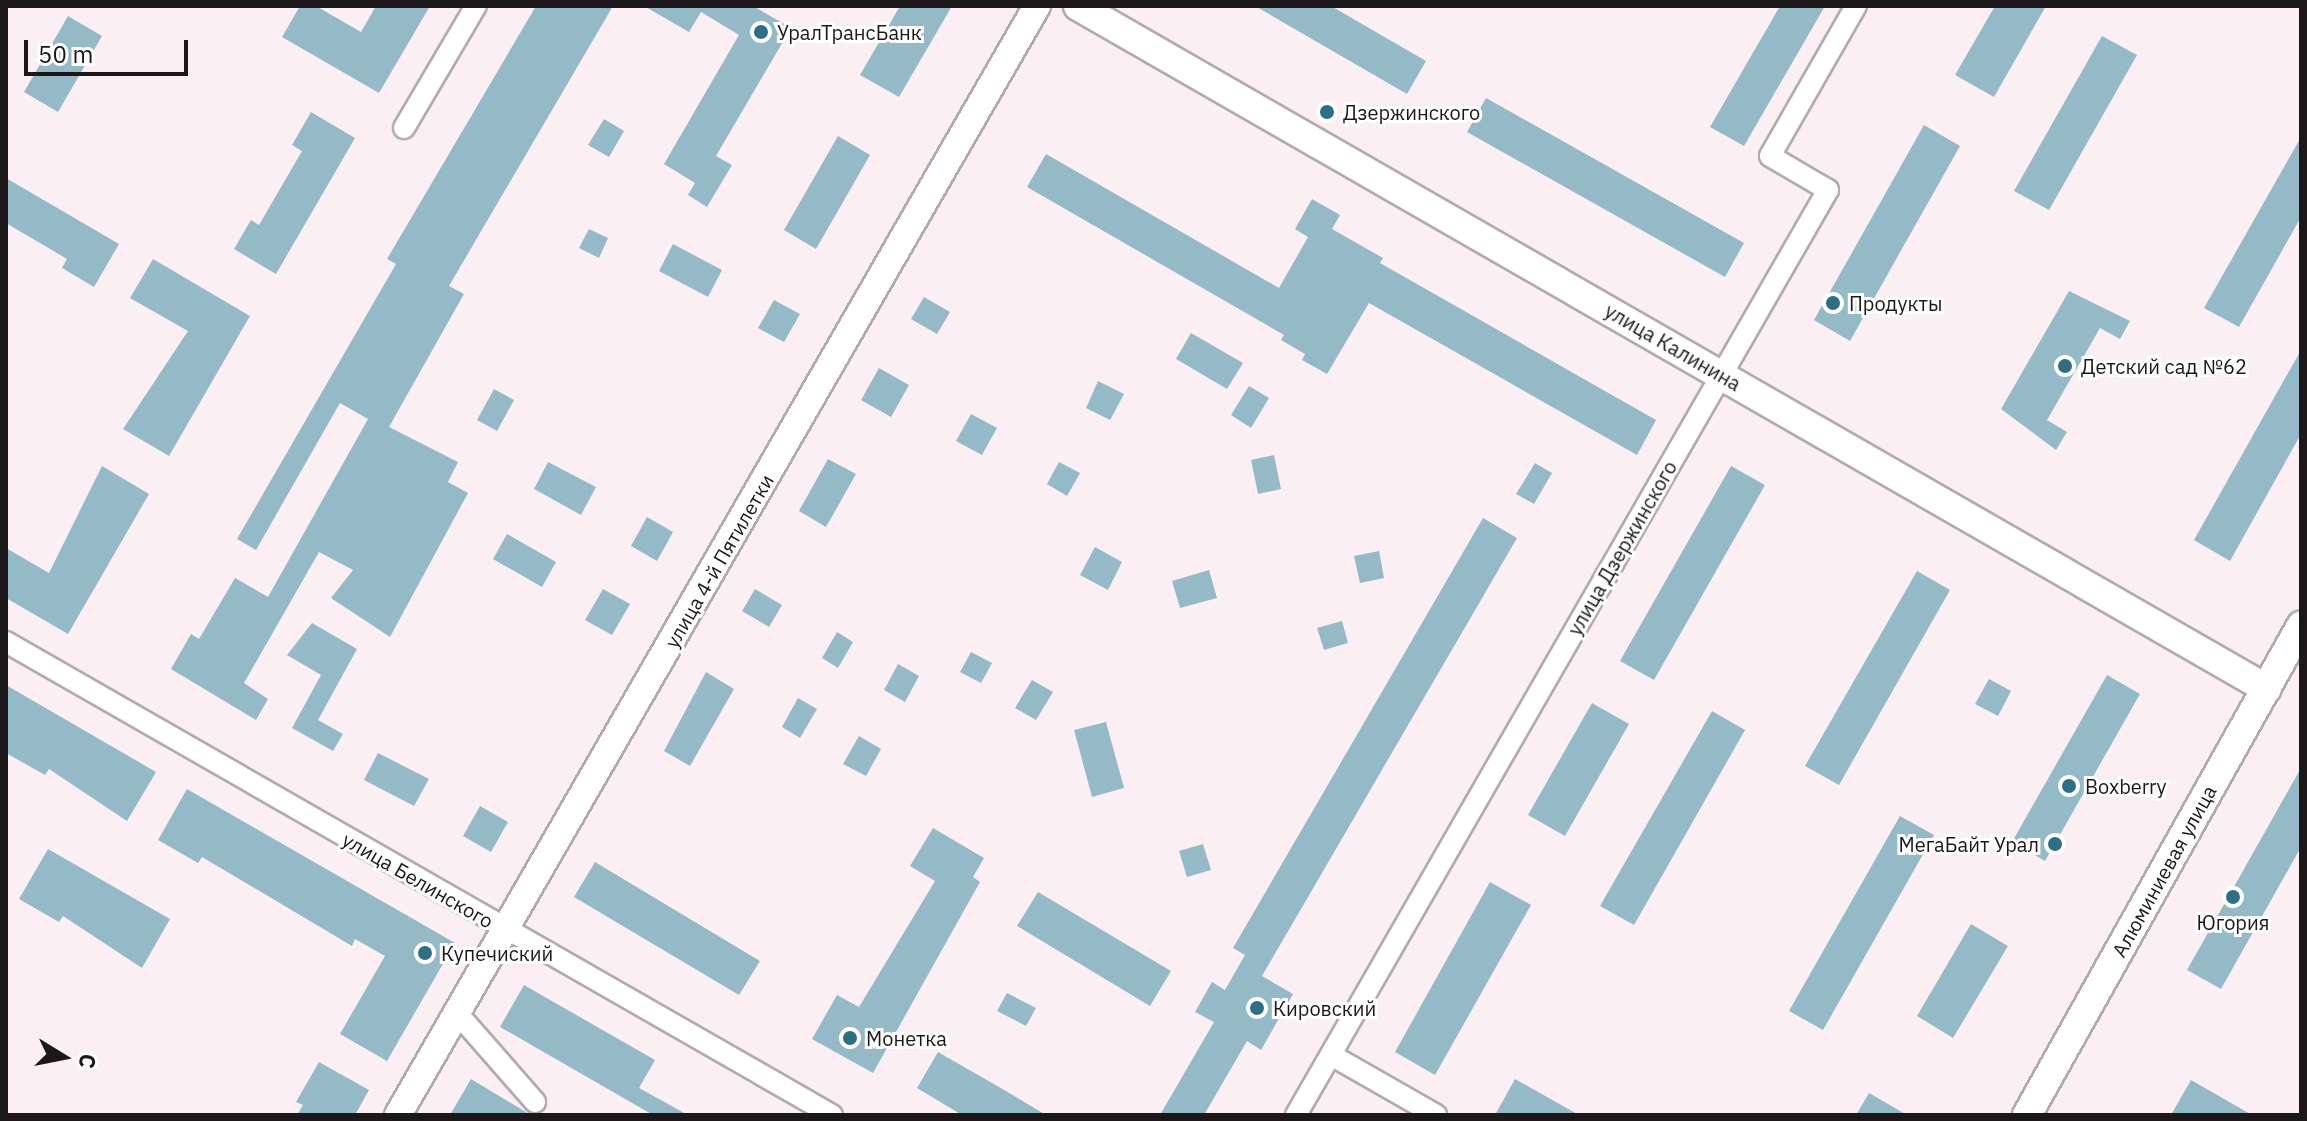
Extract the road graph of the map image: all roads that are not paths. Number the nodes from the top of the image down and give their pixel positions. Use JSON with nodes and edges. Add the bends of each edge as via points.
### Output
{"nodes":[{"id":1,"x":476,"y":6,"type":"edge"},
{"id":2,"x":1037,"y":6,"type":"edge"},
{"id":3,"x":1078,"y":6,"type":"edge"},
{"id":4,"x":1856,"y":6,"type":"edge"},
{"id":5,"x":404,"y":128,"type":"dead end"},
{"id":6,"x":1722,"y":375,"type":"junction"},
{"id":7,"x":2301,"y":627,"type":"edge"},
{"id":8,"x":6,"y":642,"type":"edge"},
{"id":9,"x":2267,"y":689,"type":"junction"},
{"id":10,"x":507,"y":931,"type":"junction"},
{"id":11,"x":458,"y":1014,"type":"junction"},
{"id":12,"x":1331,"y":1055,"type":"junction"},
{"id":13,"x":535,"y":1102,"type":"dead end"},
{"id":14,"x":810,"y":1109,"type":"edge"},
{"id":15,"x":398,"y":1115,"type":"edge"},
{"id":16,"x":832,"y":1115,"type":"edge"},
{"id":17,"x":1296,"y":1115,"type":"edge"},
{"id":18,"x":1436,"y":1115,"type":"edge"},
{"id":19,"x":2027,"y":1115,"type":"edge"}],
"edges":[{"from":1,"to":5,"type":"street"},
{"from":2,"to":10,"type":"street","name":"улица 4-й Пятилетки"},
{"from":3,"to":6,"type":"main road","name":"улица Калинина"},
{"from":4,"to":6,"type":"street","name":"улица Дзержинского","via":[[1770,156],[1828,190]]},
{"from":6,"to":9,"type":"main road","name":"улица Калинина"},
{"from":6,"to":12,"type":"street","name":"улица Дзержинского"},
{"from":7,"to":9,"type":"main road","name":"Алюминиевая улица"},
{"from":8,"to":10,"type":"street","name":"улица Белинского"},
{"from":9,"to":19,"type":"main road","name":"Алюминиевая улица"},
{"from":10,"to":11,"type":"street","name":"улица 4-й Пятилетки"},
{"from":10,"to":14,"type":"street","name":"улица Белинского"},
{"from":11,"to":13,"type":"street"},
{"from":11,"to":15,"type":"street","name":"улица 4-й Пятилетки"},
{"from":12,"to":17,"type":"street","name":"улица Дзержинского"},
{"from":12,"to":18,"type":"street"},
{"from":14,"to":16,"type":"street","name":"улица Белинского"}]}
